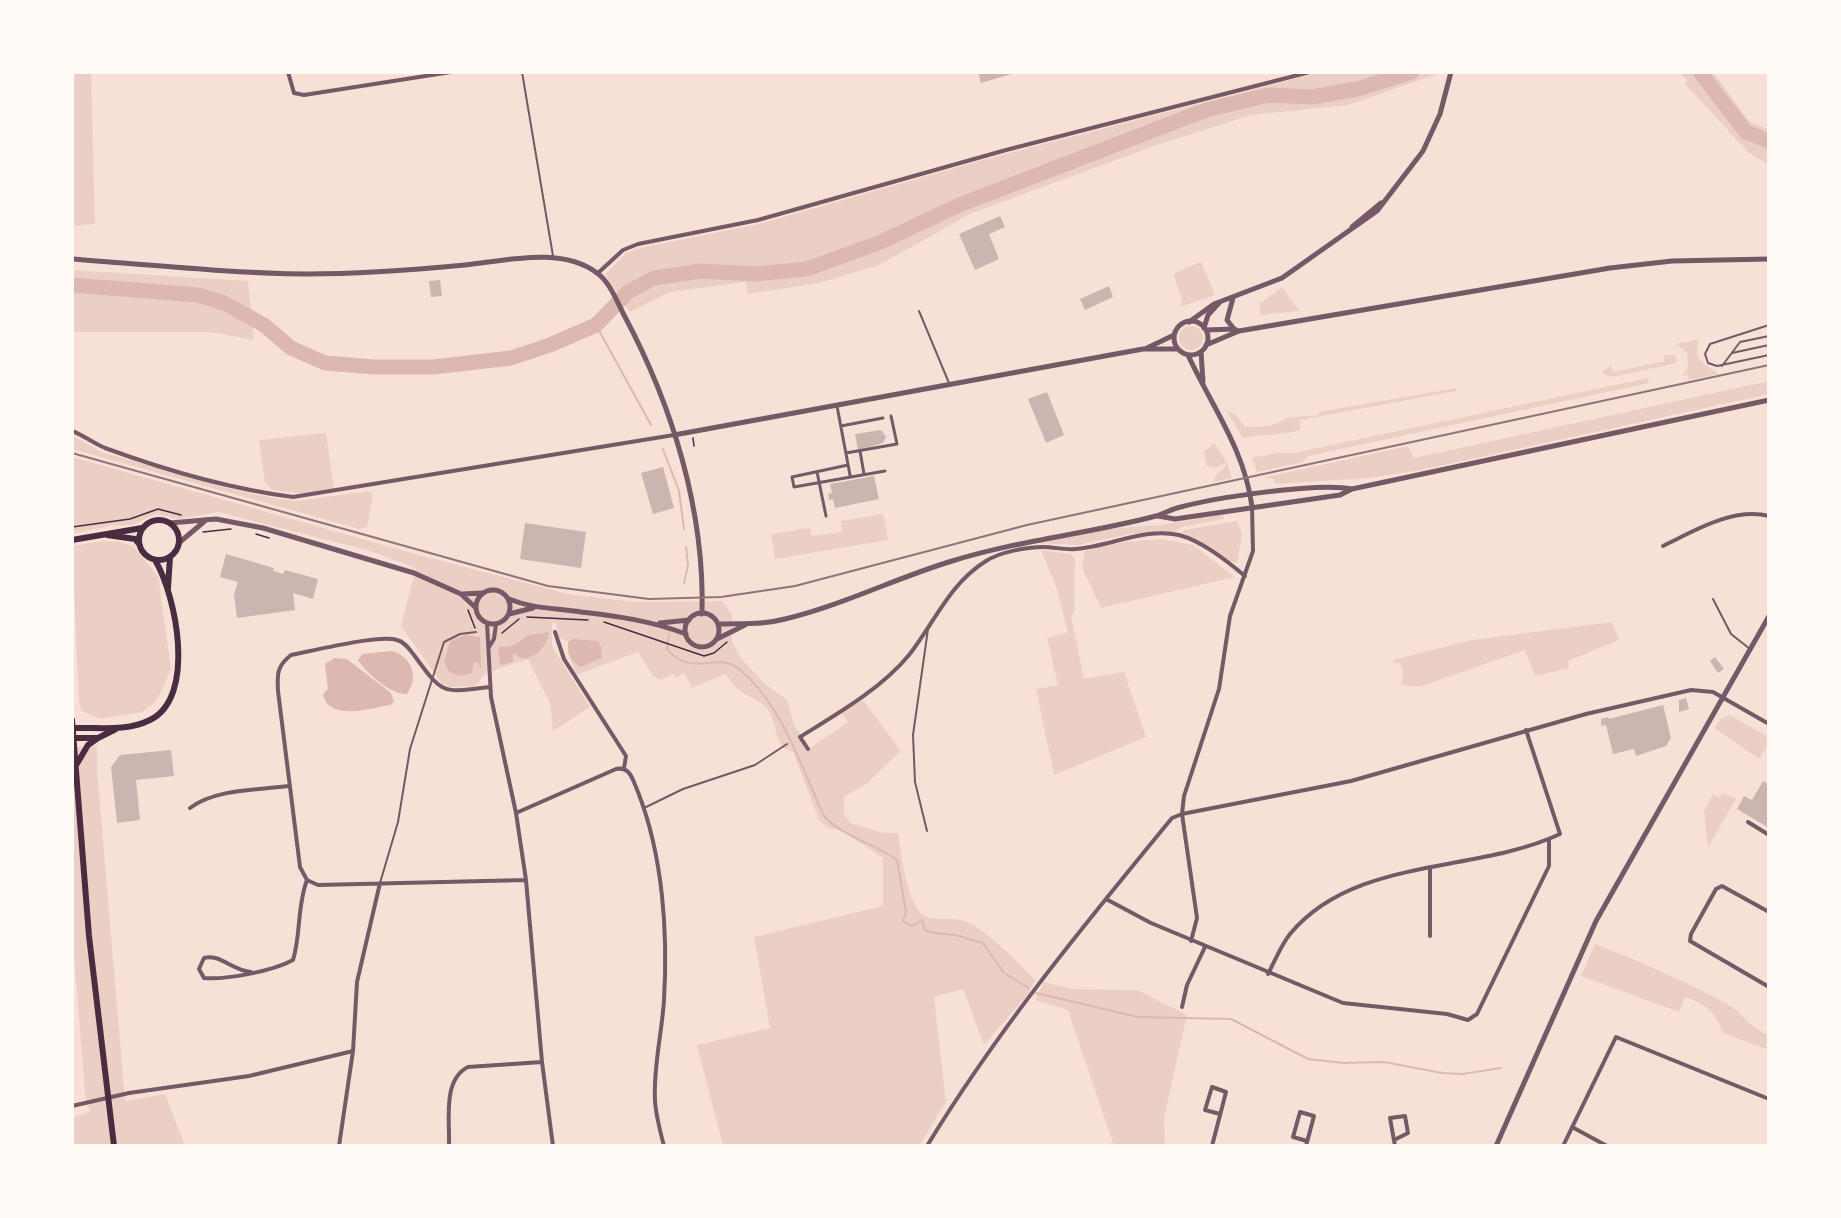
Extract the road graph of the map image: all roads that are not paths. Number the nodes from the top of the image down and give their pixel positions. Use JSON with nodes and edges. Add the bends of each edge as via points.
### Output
{"nodes":[{"id":1,"x":288,"y":72,"type":"edge"},
{"id":2,"x":451,"y":72,"type":"edge"},
{"id":3,"x":522,"y":72,"type":"edge"},
{"id":4,"x":1310,"y":72,"type":"edge"},
{"id":5,"x":1451,"y":73,"type":"edge"},
{"id":6,"x":554,"y":258,"type":"junction"},
{"id":7,"x":72,"y":259,"type":"edge"},
{"id":8,"x":1769,"y":259,"type":"edge"},
{"id":9,"x":598,"y":273,"type":"junction"},
{"id":10,"x":1233,"y":297,"type":"junction"},
{"id":11,"x":1220,"y":302,"type":"junction"},
{"id":12,"x":919,"y":311,"type":"dead end"},
{"id":13,"x":1189,"y":322,"type":"junction"},
{"id":14,"x":1769,"y":325,"type":"edge"},
{"id":15,"x":1205,"y":329,"type":"junction"},
{"id":16,"x":1237,"y":330,"type":"junction"},
{"id":17,"x":1174,"y":335,"type":"junction"},
{"id":18,"x":1769,"y":336,"type":"edge"},
{"id":19,"x":1206,"y":345,"type":"junction"},
{"id":20,"x":1769,"y":345,"type":"edge"},
{"id":21,"x":1143,"y":349,"type":"junction"},
{"id":22,"x":1178,"y":349,"type":"junction"},
{"id":23,"x":1201,"y":352,"type":"junction"},
{"id":24,"x":1732,"y":353,"type":"junction"},
{"id":25,"x":1188,"y":355,"type":"junction"},
{"id":26,"x":1769,"y":355,"type":"edge"},
{"id":27,"x":1722,"y":366,"type":"junction"},
{"id":28,"x":949,"y":384,"type":"junction"},
{"id":29,"x":1203,"y":384,"type":"junction"},
{"id":30,"x":1769,"y":400,"type":"edge"},
{"id":31,"x":837,"y":404,"type":"junction"},
{"id":32,"x":891,"y":416,"type":"dead end"},
{"id":33,"x":883,"y":418,"type":"dead end"},
{"id":34,"x":840,"y":426,"type":"junction"},
{"id":35,"x":72,"y":430,"type":"edge"},
{"id":36,"x":674,"y":435,"type":"junction"},
{"id":37,"x":860,"y":451,"type":"junction"},
{"id":38,"x":846,"y":453,"type":"junction"},
{"id":39,"x":848,"y":465,"type":"junction"},
{"id":40,"x":885,"y":471,"type":"dead end"},
{"id":41,"x":817,"y":472,"type":"junction"},
{"id":42,"x":864,"y":474,"type":"junction"},
{"id":43,"x":850,"y":475,"type":"junction"},
{"id":44,"x":818,"y":482,"type":"junction"},
{"id":45,"x":1352,"y":489,"type":"junction"},
{"id":46,"x":1251,"y":496,"type":"junction"},
{"id":47,"x":1252,"y":507,"type":"junction"},
{"id":48,"x":826,"y":516,"type":"dead end"},
{"id":49,"x":1156,"y":516,"type":"junction"},
{"id":50,"x":1769,"y":516,"type":"edge"},
{"id":51,"x":206,"y":520,"type":"junction"},
{"id":52,"x":170,"y":523,"type":"junction"},
{"id":53,"x":144,"y":527,"type":"junction"},
{"id":54,"x":103,"y":534,"type":"junction"},
{"id":55,"x":72,"y":540,"type":"edge"},
{"id":56,"x":180,"y":542,"type":"junction"},
{"id":57,"x":140,"y":545,"type":"junction"},
{"id":58,"x":1663,"y":546,"type":"dead end"},
{"id":59,"x":170,"y":558,"type":"junction"},
{"id":60,"x":155,"y":560,"type":"junction"},
{"id":61,"x":1245,"y":576,"type":"junction"},
{"id":62,"x":168,"y":588,"type":"junction"},
{"id":63,"x":461,"y":594,"type":"junction"},
{"id":64,"x":482,"y":594,"type":"junction"},
{"id":65,"x":509,"y":599,"type":"junction"},
{"id":66,"x":1713,"y":599,"type":"dead end"},
{"id":67,"x":476,"y":608,"type":"junction"},
{"id":68,"x":534,"y":608,"type":"junction"},
{"id":69,"x":509,"y":614,"type":"junction"},
{"id":70,"x":702,"y":614,"type":"junction"},
{"id":71,"x":1769,"y":616,"type":"edge"},
{"id":72,"x":689,"y":620,"type":"junction"},
{"id":73,"x":487,"y":623,"type":"junction"},
{"id":74,"x":658,"y":623,"type":"junction"},
{"id":75,"x":496,"y":624,"type":"junction"},
{"id":76,"x":718,"y":624,"type":"junction"},
{"id":77,"x":747,"y":625,"type":"junction"},
{"id":78,"x":928,"y":629,"type":"junction"},
{"id":79,"x":476,"y":632,"type":"road end"},
{"id":80,"x":555,"y":632,"type":"dead end"},
{"id":81,"x":686,"y":634,"type":"junction"},
{"id":82,"x":717,"y":639,"type":"junction"},
{"id":83,"x":489,"y":647,"type":"junction"},
{"id":84,"x":1750,"y":650,"type":"junction"},
{"id":85,"x":432,"y":680,"type":"junction"},
{"id":86,"x":490,"y":687,"type":"junction"},
{"id":87,"x":1722,"y":699,"type":"junction"},
{"id":88,"x":72,"y":720,"type":"edge"},
{"id":89,"x":1769,"y":724,"type":"edge"},
{"id":90,"x":72,"y":728,"type":"edge"},
{"id":91,"x":117,"y":728,"type":"junction"},
{"id":92,"x":1526,"y":730,"type":"junction"},
{"id":93,"x":73,"y":738,"type":"edge"},
{"id":94,"x":98,"y":738,"type":"junction"},
{"id":95,"x":787,"y":744,"type":"dead end"},
{"id":96,"x":808,"y":749,"type":"dead end"},
{"id":97,"x":75,"y":768,"type":"junction"},
{"id":98,"x":624,"y":768,"type":"junction"},
{"id":99,"x":288,"y":786,"type":"junction"},
{"id":100,"x":190,"y":808,"type":"dead end"},
{"id":101,"x":644,"y":808,"type":"junction"},
{"id":102,"x":516,"y":813,"type":"junction"},
{"id":103,"x":1182,"y":814,"type":"junction"},
{"id":104,"x":1748,"y":822,"type":"dead end"},
{"id":105,"x":927,"y":831,"type":"dead end"},
{"id":106,"x":1769,"y":835,"type":"edge"},
{"id":107,"x":1549,"y":839,"type":"junction"},
{"id":108,"x":1430,"y":868,"type":"junction"},
{"id":109,"x":307,"y":880,"type":"junction"},
{"id":110,"x":526,"y":880,"type":"junction"},
{"id":111,"x":380,"y":883,"type":"junction"},
{"id":112,"x":1106,"y":899,"type":"junction"},
{"id":113,"x":1769,"y":912,"type":"edge"},
{"id":114,"x":1430,"y":936,"type":"dead end"},
{"id":115,"x":1191,"y":941,"type":"junction"},
{"id":116,"x":1205,"y":946,"type":"junction"},
{"id":117,"x":251,"y":972,"type":"junction"},
{"id":118,"x":1268,"y":974,"type":"junction"},
{"id":119,"x":1769,"y":987,"type":"edge"},
{"id":120,"x":1182,"y":1006,"type":"dead end"},
{"id":121,"x":353,"y":1051,"type":"junction"},
{"id":122,"x":543,"y":1062,"type":"junction"},
{"id":123,"x":1769,"y":1099,"type":"edge"},
{"id":124,"x":72,"y":1106,"type":"edge"},
{"id":125,"x":1220,"y":1114,"type":"junction"},
{"id":126,"x":1572,"y":1127,"type":"junction"},
{"id":127,"x":1394,"y":1140,"type":"junction"},
{"id":128,"x":1306,"y":1143,"type":"edge"},
{"id":129,"x":114,"y":1146,"type":"edge"},
{"id":130,"x":339,"y":1146,"type":"edge"},
{"id":131,"x":449,"y":1146,"type":"edge"},
{"id":132,"x":553,"y":1146,"type":"edge"},
{"id":133,"x":664,"y":1146,"type":"edge"},
{"id":134,"x":927,"y":1146,"type":"edge"},
{"id":135,"x":1212,"y":1146,"type":"edge"},
{"id":136,"x":1395,"y":1146,"type":"edge"},
{"id":137,"x":1496,"y":1146,"type":"edge"},
{"id":138,"x":1563,"y":1146,"type":"edge"},
{"id":139,"x":1607,"y":1146,"type":"edge"}],
"edges":[{"from":1,"to":2,"type":"street","via":[[294,93],[304,95]]},
{"from":3,"to":6,"type":"lane"},
{"from":4,"to":9,"type":"street","via":[[1006,150],[758,220],[638,244],[623,250]]},
{"from":5,"to":10,"type":"street","via":[[1440,114],[1426,145],[1383,202],[1282,278]]},
{"from":6,"to":7,"type":"street","via":[[393,272],[307,274]]},
{"from":6,"to":9,"type":"street"},
{"from":8,"to":16,"type":"street","via":[[1621,266]]},
{"from":9,"to":36,"type":"street","via":[[651,367]]},
{"from":10,"to":11,"type":"street"},
{"from":10,"to":16,"type":"street","via":[[1227,320]]},
{"from":11,"to":13,"type":"street"},
{"from":11,"to":15,"type":"street","via":[[1208,315]]},
{"from":12,"to":28,"type":"lane"},
{"from":13,"to":15,"type":"street"},
{"from":13,"to":17,"type":"street","via":[[1179,326]]},
{"from":14,"to":27,"type":"lane","via":[[1710,344],[1706,348],[1708,363]]},
{"from":15,"to":16,"type":"street"},
{"from":15,"to":19,"type":"street"},
{"from":16,"to":19,"type":"street"},
{"from":17,"to":21,"type":"street"},
{"from":17,"to":22,"type":"street"},
{"from":18,"to":24,"type":"lane","via":[[1740,342]]},
{"from":19,"to":23,"type":"street"},
{"from":20,"to":24,"type":"lane"},
{"from":21,"to":22,"type":"street"},
{"from":21,"to":28,"type":"street"},
{"from":22,"to":25,"type":"street"},
{"from":23,"to":25,"type":"street"},
{"from":23,"to":29,"type":"street"},
{"from":24,"to":27,"type":"lane"},
{"from":25,"to":29,"type":"street"},
{"from":26,"to":27,"type":"lane"},
{"from":28,"to":31,"type":"street"},
{"from":29,"to":46,"type":"street","via":[[1236,445]]},
{"from":30,"to":45,"type":"street"},
{"from":31,"to":34,"type":"street"},
{"from":31,"to":36,"type":"street"},
{"from":32,"to":37,"type":"street","via":[[897,444]]},
{"from":33,"to":34,"type":"street"},
{"from":34,"to":38,"type":"street"},
{"from":35,"to":36,"type":"street","via":[[104,447],[173,469],[236,488],[293,497]]},
{"from":36,"to":70,"type":"street","via":[[687,470]]},
{"from":37,"to":38,"type":"street"},
{"from":37,"to":42,"type":"street"},
{"from":38,"to":39,"type":"street"},
{"from":39,"to":41,"type":"street"},
{"from":39,"to":43,"type":"street"},
{"from":40,"to":42,"type":"street"},
{"from":41,"to":44,"type":"street"},
{"from":41,"to":44,"type":"street","via":[[792,477],[794,487]]},
{"from":42,"to":43,"type":"street"},
{"from":43,"to":44,"type":"street"},
{"from":44,"to":48,"type":"street"},
{"from":45,"to":46,"type":"street","via":[[1320,488]]},
{"from":45,"to":47,"type":"street","via":[[1340,495]]},
{"from":46,"to":47,"type":"street"},
{"from":46,"to":49,"type":"street","via":[[1178,508]]},
{"from":47,"to":49,"type":"street","via":[[1175,519]]},
{"from":47,"to":61,"type":"street","via":[[1253,551]]},
{"from":49,"to":77,"type":"street","via":[[953,560],[821,610]]},
{"from":50,"to":58,"type":"street","via":[[1724,518]]},
{"from":51,"to":52,"type":"street"},
{"from":51,"to":56,"type":"street"},
{"from":51,"to":63,"type":"street","via":[[235,520],[385,563]]},
{"from":52,"to":53,"type":"main road","via":[[154,521]]},
{"from":52,"to":56,"type":"main road","via":[[178,531]]},
{"from":53,"to":54,"type":"main road"},
{"from":53,"to":57,"type":"main road"},
{"from":54,"to":55,"type":"main road"},
{"from":54,"to":57,"type":"main road","via":[[135,539]]},
{"from":56,"to":59,"type":"main road"},
{"from":57,"to":60,"type":"main road","via":[[145,555]]},
{"from":59,"to":60,"type":"main road"},
{"from":59,"to":62,"type":"main road"},
{"from":60,"to":62,"type":"main road"},
{"from":61,"to":78,"type":"street","via":[[1178,535],[1139,536],[1077,549],[1043,547],[987,560],[959,583]]},
{"from":61,"to":103,"type":"street","via":[[1230,616],[1219,689],[1184,796]]},
{"from":62,"to":91,"type":"main road","via":[[178,649],[174,691],[162,711],[151,720]]},
{"from":63,"to":64,"type":"street"},
{"from":63,"to":67,"type":"street"},
{"from":64,"to":65,"type":"street","via":[[497,590]]},
{"from":64,"to":67,"type":"street"},
{"from":65,"to":68,"type":"street"},
{"from":65,"to":69,"type":"street"},
{"from":66,"to":84,"type":"lane","via":[[1731,634]]},
{"from":67,"to":73,"type":"street"},
{"from":68,"to":69,"type":"street"},
{"from":68,"to":74,"type":"street"},
{"from":69,"to":75,"type":"street"},
{"from":70,"to":72,"type":"street"},
{"from":70,"to":76,"type":"street"},
{"from":71,"to":84,"type":"street"},
{"from":72,"to":74,"type":"street"},
{"from":72,"to":81,"type":"street"},
{"from":73,"to":75,"type":"street"},
{"from":73,"to":83,"type":"street"},
{"from":74,"to":81,"type":"street"},
{"from":75,"to":83,"type":"street"},
{"from":76,"to":77,"type":"street"},
{"from":76,"to":82,"type":"street"},
{"from":77,"to":82,"type":"street"},
{"from":78,"to":96,"type":"street","via":[[892,673],[800,737]]},
{"from":78,"to":105,"type":"lane","via":[[913,735],[915,782]]},
{"from":79,"to":85,"type":"lane","via":[[444,642]]},
{"from":80,"to":98,"type":"street","via":[[564,659],[626,756]]},
{"from":81,"to":82,"type":"street","via":[[699,647],[709,646]]},
{"from":83,"to":86,"type":"street"},
{"from":84,"to":87,"type":"street"},
{"from":85,"to":86,"type":"street","via":[[440,688],[454,692]]},
{"from":85,"to":99,"type":"street","via":[[406,645],[396,639],[291,655],[281,663],[277,682]]},
{"from":85,"to":111,"type":"lane","via":[[410,749],[398,822]]},
{"from":86,"to":102,"type":"street"},
{"from":87,"to":89,"type":"street"},
{"from":87,"to":92,"type":"street","via":[[1708,691],[1691,690]]},
{"from":87,"to":137,"type":"street","via":[[1596,921]]},
{"from":88,"to":90,"type":"main road"},
{"from":90,"to":91,"type":"main road"},
{"from":90,"to":93,"type":"main road"},
{"from":91,"to":94,"type":"main road"},
{"from":92,"to":103,"type":"street","via":[[1351,781]]},
{"from":92,"to":107,"type":"street","via":[[1560,834]]},
{"from":93,"to":94,"type":"main road"},
{"from":93,"to":97,"type":"main road"},
{"from":94,"to":97,"type":"main road","via":[[88,745]]},
{"from":95,"to":101,"type":"lane","via":[[755,765],[683,789]]},
{"from":97,"to":129,"type":"main road","via":[[100,1047]]},
{"from":98,"to":101,"type":"street","via":[[630,772]]},
{"from":98,"to":102,"type":"street"},
{"from":99,"to":100,"type":"street","via":[[228,794],[197,802]]},
{"from":99,"to":109,"type":"street","via":[[300,867]]},
{"from":101,"to":133,"type":"street","via":[[654,849],[663,922],[664,998],[655,1100]]},
{"from":102,"to":110,"type":"street"},
{"from":103,"to":112,"type":"street","via":[[1172,818]]},
{"from":103,"to":115,"type":"street","via":[[1197,918]]},
{"from":104,"to":106,"type":"street"},
{"from":107,"to":108,"type":"street"},
{"from":107,"to":118,"type":"street","via":[[1549,866],[1477,1014],[1468,1020],[1447,1014],[1343,1003]]},
{"from":108,"to":114,"type":"street"},
{"from":108,"to":118,"type":"street","via":[[1357,887],[1314,910],[1289,935]]},
{"from":109,"to":111,"type":"street","via":[[318,885]]},
{"from":109,"to":117,"type":"street","via":[[300,898],[293,960],[284,966]]},
{"from":110,"to":111,"type":"street"},
{"from":110,"to":122,"type":"street"},
{"from":111,"to":121,"type":"street","via":[[357,982]]},
{"from":112,"to":115,"type":"street"},
{"from":112,"to":134,"type":"street","via":[[1036,987]]},
{"from":113,"to":119,"type":"street","via":[[1722,886],[1716,889],[1690,941]]},
{"from":115,"to":116,"type":"street"},
{"from":116,"to":118,"type":"street"},
{"from":116,"to":120,"type":"street"},
{"from":117,"to":117,"type":"street","via":[[214,979],[204,978],[199,969],[204,958],[210,956],[238,971]]},
{"from":121,"to":124,"type":"street","via":[[249,1076],[129,1093]]},
{"from":121,"to":130,"type":"street"},
{"from":122,"to":131,"type":"street","via":[[468,1067],[459,1072],[451,1088]]},
{"from":122,"to":132,"type":"street"},
{"from":123,"to":126,"type":"street","via":[[1616,1037]]},
{"from":125,"to":125,"type":"street","via":[[1205,1110],[1212,1087],[1226,1092]]},
{"from":125,"to":135,"type":"street"},
{"from":126,"to":138,"type":"street"},
{"from":126,"to":139,"type":"street"},
{"from":127,"to":127,"type":"street","via":[[1390,1118],[1405,1116],[1408,1133]]},
{"from":127,"to":136,"type":"street"},
{"from":128,"to":128,"type":"street","via":[[1314,1116],[1300,1112],[1293,1137]]}]}
